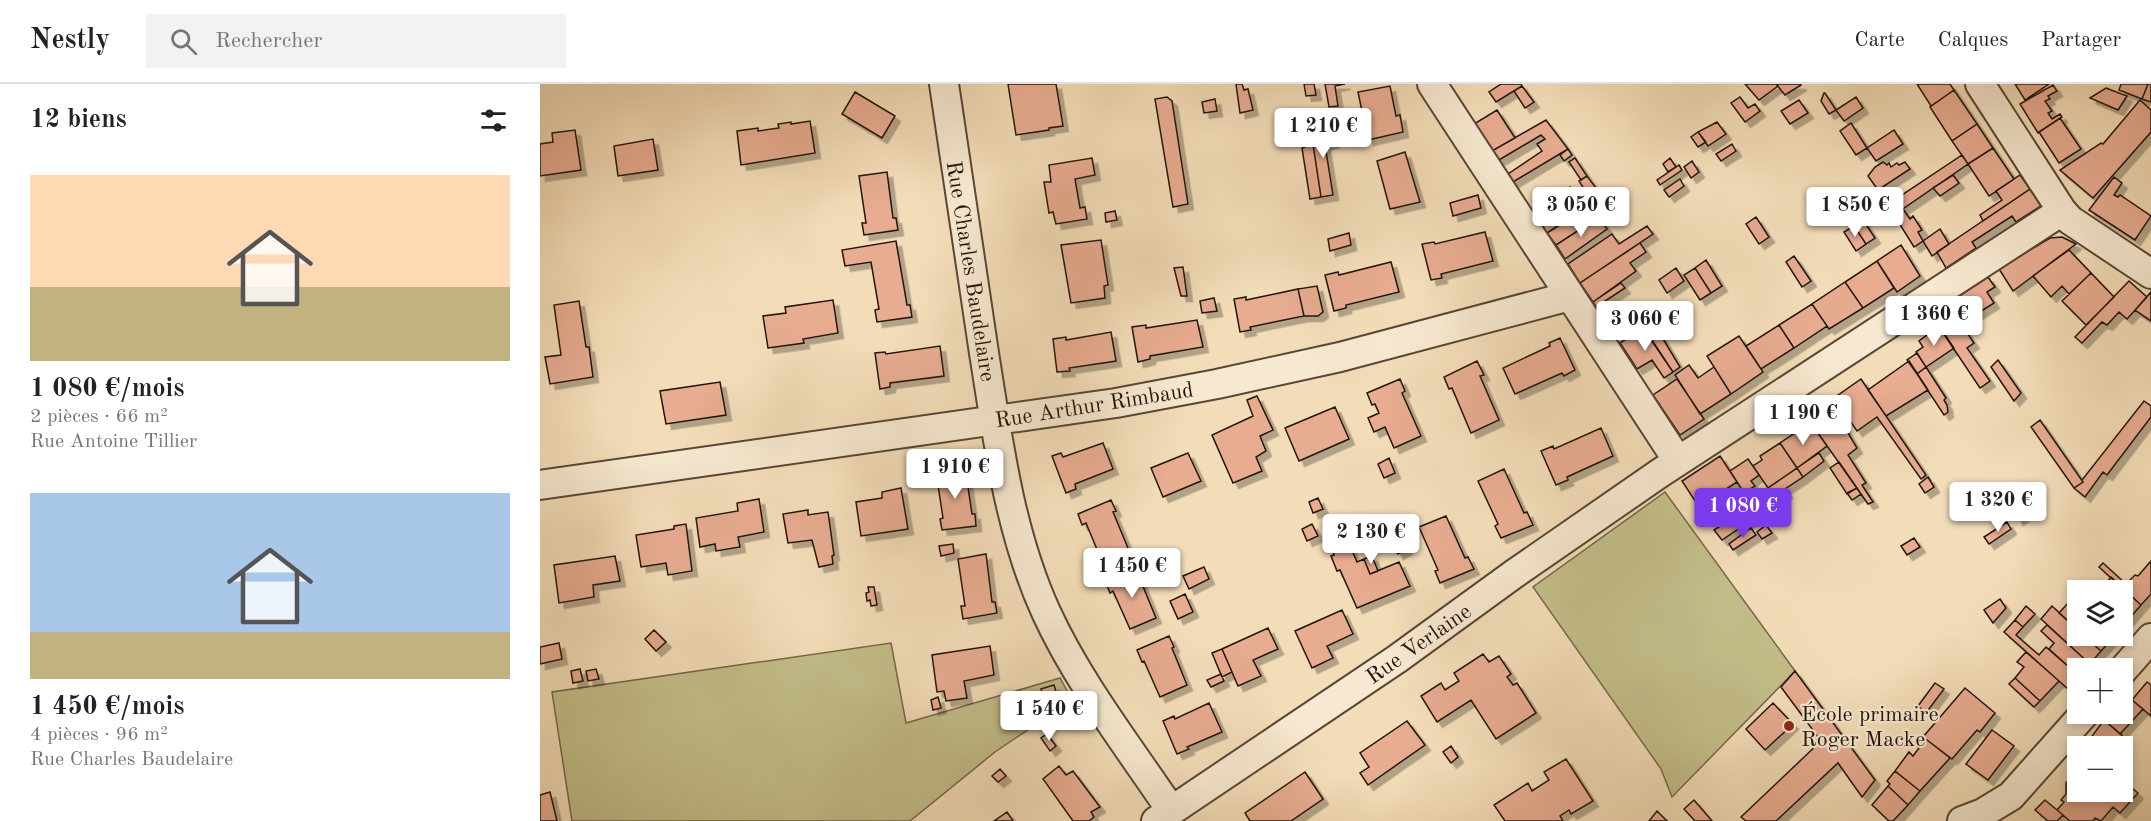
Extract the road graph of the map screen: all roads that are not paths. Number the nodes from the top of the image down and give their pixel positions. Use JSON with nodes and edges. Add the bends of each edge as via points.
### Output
{"nodes":[{"id":1,"x":944,"y":84,"type":"edge"},
{"id":2,"x":1432,"y":84,"type":"edge"},
{"id":3,"x":1980,"y":84,"type":"edge"},
{"id":4,"x":2062,"y":211,"type":"junction"},
{"id":5,"x":2151,"y":274,"type":"edge"},
{"id":6,"x":1570,"y":296,"type":"junction"},
{"id":7,"x":995,"y":420,"type":"junction"},
{"id":8,"x":1678,"y":461,"type":"junction"},
{"id":9,"x":540,"y":485,"type":"edge"},
{"id":10,"x":2151,"y":638,"type":"edge"},
{"id":11,"x":2133,"y":658,"type":"edge"},
{"id":12,"x":2075,"y":724,"type":"edge"},
{"id":13,"x":1164,"y":816,"type":"edge"},
{"id":14,"x":1962,"y":821,"type":"edge"}],
"edges":[{"from":1,"to":7,"type":"street","name":"Rue Charles Baudelaire"},
{"from":2,"to":6,"type":"street"},
{"from":3,"to":4,"type":"street"},
{"from":4,"to":5,"type":"street","via":[[2080,228]]},
{"from":4,"to":8,"type":"street","name":"Rue Verlaine"},
{"from":6,"to":7,"type":"street","name":"Rue Arthur Rimbaud","via":[[1285,370],[1116,403]]},
{"from":6,"to":8,"type":"street"},
{"from":7,"to":9,"type":"street","name":"Rue Arthur Rimbaud"},
{"from":7,"to":13,"type":"street","name":"Rue Charles Baudelaire","via":[[1016,527],[1046,612]]},
{"from":8,"to":13,"type":"street","name":"Rue Verlaine","via":[[1397,659]]},
{"from":10,"to":11,"type":"street"},
{"from":12,"to":14,"type":"street","via":[[2011,796]]}]}
